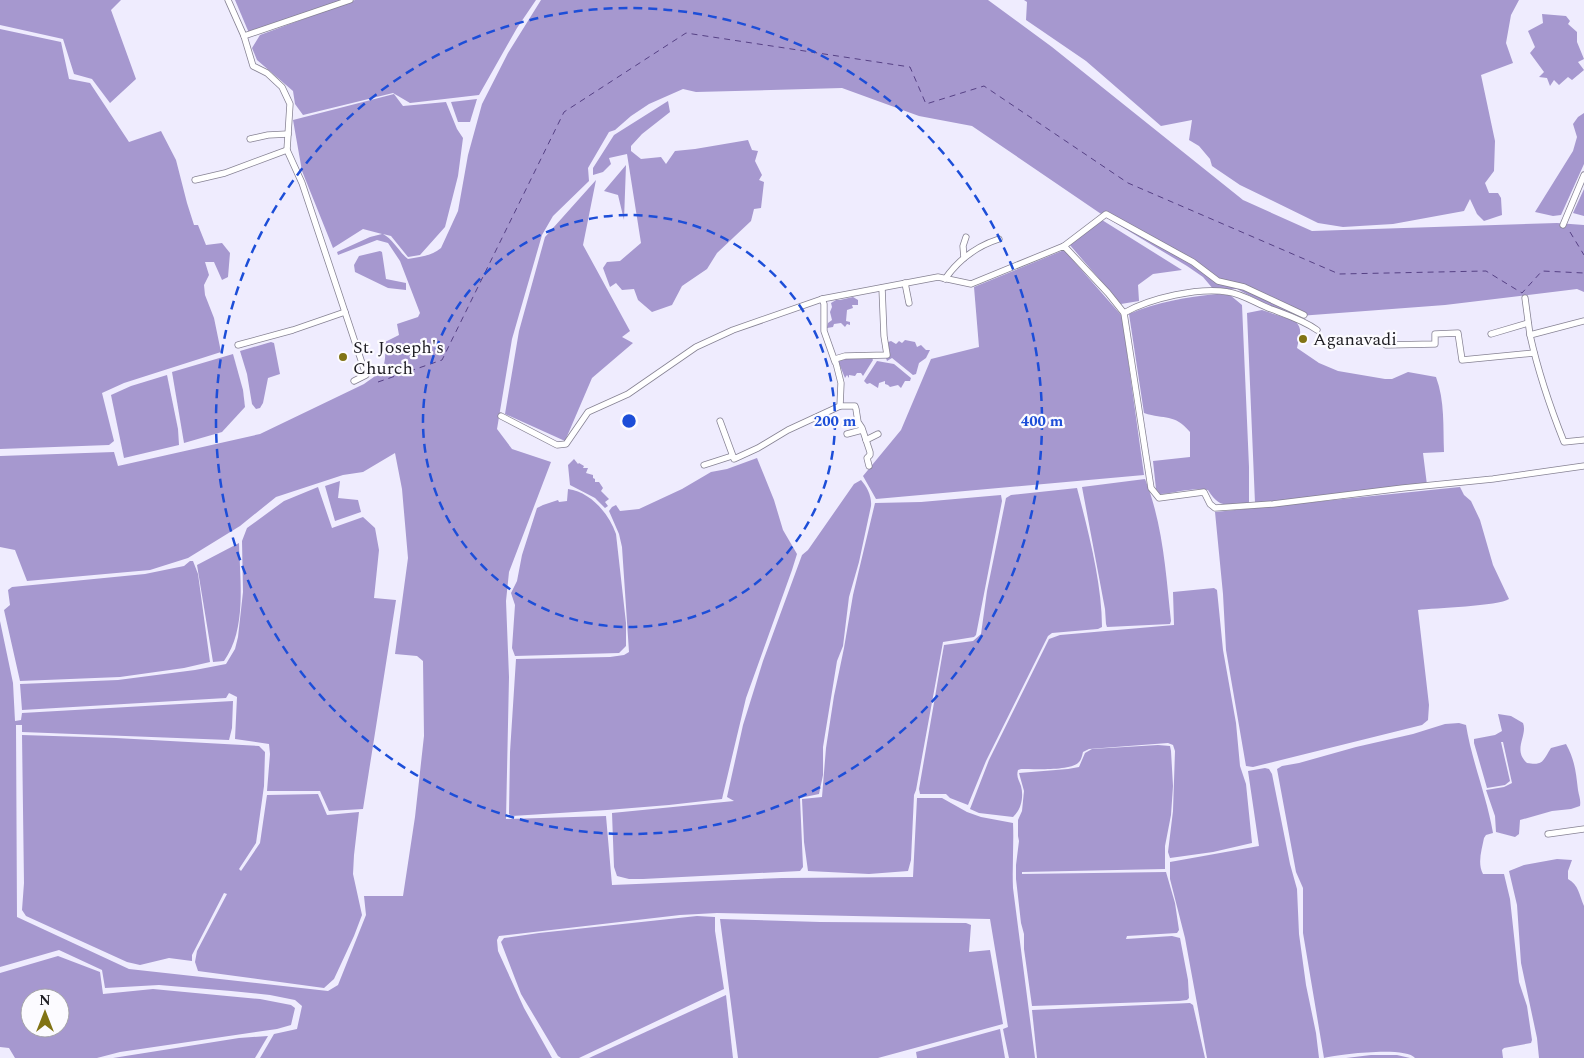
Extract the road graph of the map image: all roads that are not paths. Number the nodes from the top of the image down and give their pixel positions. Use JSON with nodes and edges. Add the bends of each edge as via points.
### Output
{"nodes":[{"id":1,"x":228,"y":0,"type":"edge"},
{"id":2,"x":350,"y":0,"type":"edge"},
{"id":3,"x":244,"y":36,"type":"junction"},
{"id":4,"x":288,"y":134,"type":"junction"},
{"id":5,"x":250,"y":139,"type":"dead end"},
{"id":6,"x":288,"y":152,"type":"junction"},
{"id":7,"x":1584,"y":175,"type":"edge"},
{"id":8,"x":223,"y":177,"type":"dead end"},
{"id":9,"x":195,"y":180,"type":"dead end"},
{"id":10,"x":1563,"y":225,"type":"dead end"},
{"id":11,"x":966,"y":237,"type":"dead end"},
{"id":12,"x":999,"y":239,"type":"dead end"},
{"id":13,"x":1064,"y":246,"type":"junction"},
{"id":14,"x":964,"y":258,"type":"junction"},
{"id":15,"x":945,"y":278,"type":"junction"},
{"id":16,"x":905,"y":283,"type":"junction"},
{"id":17,"x":882,"y":288,"type":"junction"},
{"id":18,"x":1525,"y":298,"type":"dead end"},
{"id":19,"x":822,"y":299,"type":"junction"},
{"id":20,"x":909,"y":303,"type":"dead end"},
{"id":21,"x":345,"y":312,"type":"junction"},
{"id":22,"x":1124,"y":313,"type":"junction"},
{"id":23,"x":1304,"y":316,"type":"dead end"},
{"id":24,"x":1584,"y":321,"type":"edge"},
{"id":25,"x":1528,"y":323,"type":"junction"},
{"id":26,"x":1317,"y":330,"type":"dead end"},
{"id":27,"x":1491,"y":334,"type":"dead end"},
{"id":28,"x":1530,"y":334,"type":"junction"},
{"id":29,"x":238,"y":345,"type":"dead end"},
{"id":30,"x":1386,"y":345,"type":"dead end"},
{"id":31,"x":1534,"y":353,"type":"junction"},
{"id":32,"x":834,"y":362,"type":"junction"},
{"id":33,"x":354,"y":381,"type":"dead end"},
{"id":34,"x":840,"y":406,"type":"junction"},
{"id":35,"x":501,"y":416,"type":"dead end"},
{"id":36,"x":720,"y":421,"type":"dead end"},
{"id":37,"x":862,"y":430,"type":"junction"},
{"id":38,"x":847,"y":434,"type":"dead end"},
{"id":39,"x":878,"y":434,"type":"dead end"},
{"id":40,"x":866,"y":440,"type":"junction"},
{"id":41,"x":1584,"y":440,"type":"edge"},
{"id":42,"x":732,"y":456,"type":"junction"},
{"id":43,"x":704,"y":465,"type":"dead end"},
{"id":44,"x":869,"y":466,"type":"dead end"},
{"id":45,"x":1584,"y":466,"type":"edge"},
{"id":46,"x":1584,"y":829,"type":"edge"},
{"id":47,"x":1548,"y":834,"type":"dead end"}],
"edges":[{"from":1,"to":3,"type":"street"},
{"from":2,"to":3,"type":"street"},
{"from":3,"to":4,"type":"street","via":[[253,66],[267,73],[282,87],[290,104]]},
{"from":4,"to":5,"type":"street"},
{"from":4,"to":6,"type":"street"},
{"from":6,"to":8,"type":"street"},
{"from":6,"to":9,"type":"street"},
{"from":6,"to":21,"type":"street","via":[[302,183]]},
{"from":7,"to":10,"type":"street"},
{"from":11,"to":14,"type":"street"},
{"from":12,"to":14,"type":"street","via":[[978,247]]},
{"from":13,"to":15,"type":"street","via":[[970,284]]},
{"from":13,"to":22,"type":"street"},
{"from":13,"to":23,"type":"street","via":[[1106,214],[1193,262],[1218,281],[1244,287]]},
{"from":14,"to":15,"type":"street"},
{"from":15,"to":16,"type":"street"},
{"from":16,"to":17,"type":"street"},
{"from":16,"to":20,"type":"street"},
{"from":17,"to":19,"type":"street"},
{"from":17,"to":32,"type":"street","via":[[888,355],[838,357]]},
{"from":18,"to":25,"type":"street"},
{"from":19,"to":32,"type":"street","via":[[824,331]]},
{"from":19,"to":35,"type":"street","via":[[696,346],[628,394],[588,412],[566,444],[557,445]]},
{"from":21,"to":29,"type":"street"},
{"from":21,"to":33,"type":"street","via":[[366,375]]},
{"from":22,"to":26,"type":"street","via":[[1189,292],[1228,292]]},
{"from":22,"to":45,"type":"street","via":[[1151,488],[1159,498],[1204,492],[1215,508],[1273,504],[1493,480]]},
{"from":24,"to":28,"type":"street"},
{"from":25,"to":27,"type":"street"},
{"from":25,"to":28,"type":"street"},
{"from":28,"to":31,"type":"street"},
{"from":30,"to":31,"type":"street","via":[[1435,344],[1436,334],[1458,333],[1462,360]]},
{"from":31,"to":41,"type":"street","via":[[1564,442]]},
{"from":32,"to":34,"type":"street","via":[[840,383]]},
{"from":34,"to":37,"type":"street","via":[[855,406]]},
{"from":34,"to":42,"type":"street","via":[[758,448],[734,459]]},
{"from":36,"to":42,"type":"street"},
{"from":37,"to":38,"type":"street"},
{"from":37,"to":40,"type":"street"},
{"from":39,"to":40,"type":"street"},
{"from":40,"to":44,"type":"street"},
{"from":42,"to":43,"type":"street"},
{"from":46,"to":47,"type":"street"}]}
